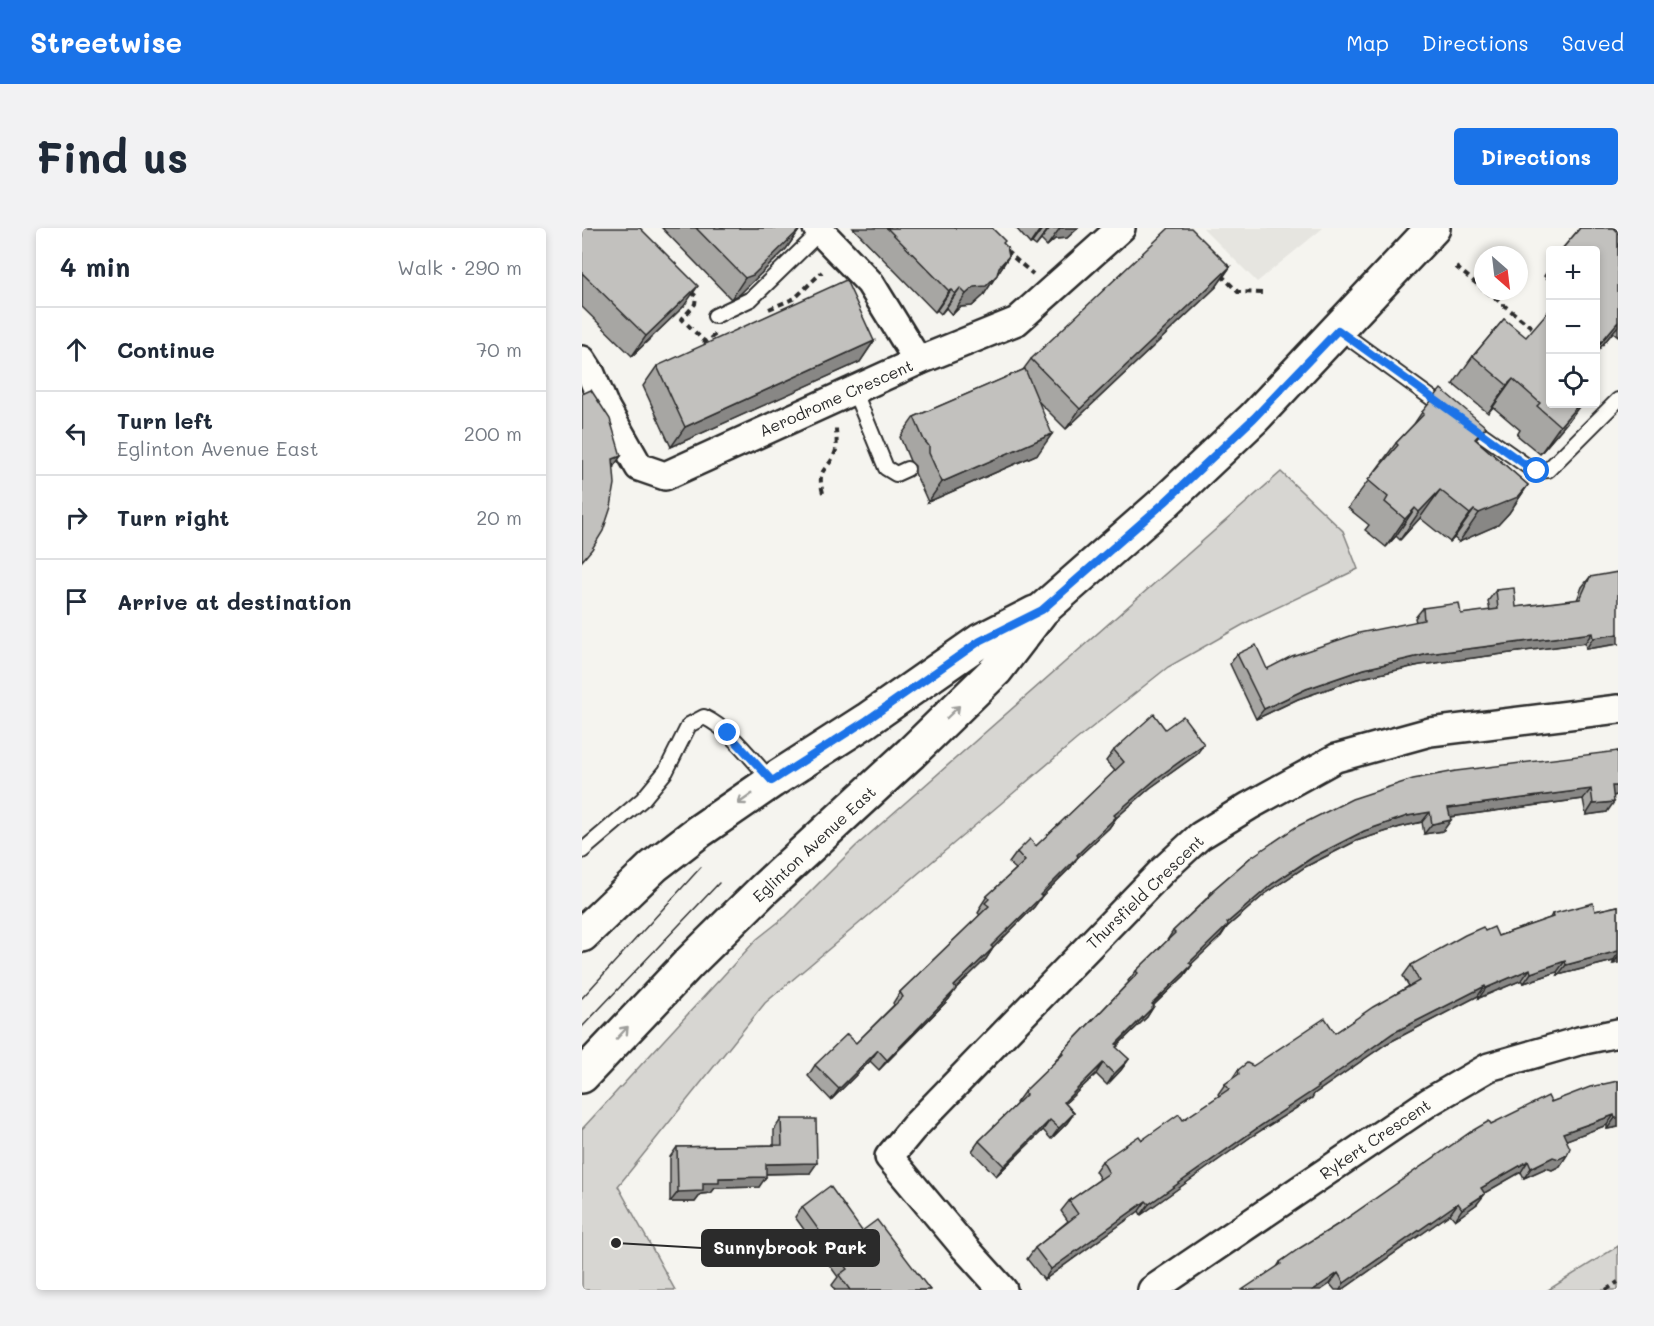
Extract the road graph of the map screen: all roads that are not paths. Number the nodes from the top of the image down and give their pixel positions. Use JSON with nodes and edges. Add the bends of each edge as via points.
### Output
{"nodes":[{"id":1,"x":1121,"y":228,"type":"edge"},
{"id":2,"x":1433,"y":228,"type":"edge"},
{"id":3,"x":818,"y":230,"type":"edge"},
{"id":4,"x":715,"y":316,"type":"dead end"},
{"id":5,"x":1338,"y":330,"type":"junction"},
{"id":6,"x":582,"y":360,"type":"edge"},
{"id":7,"x":918,"y":361,"type":"junction"},
{"id":8,"x":854,"y":390,"type":"junction"},
{"id":9,"x":1618,"y":400,"type":"edge"},
{"id":10,"x":907,"y":469,"type":"dead end"},
{"id":11,"x":1042,"y":610,"type":"junction"},
{"id":12,"x":1618,"y":709,"type":"edge"},
{"id":13,"x":772,"y":781,"type":"junction"},
{"id":14,"x":582,"y":851,"type":"edge"},
{"id":15,"x":582,"y":935,"type":"edge"},
{"id":16,"x":1618,"y":1033,"type":"edge"},
{"id":17,"x":582,"y":1076,"type":"edge"},
{"id":18,"x":1004,"y":1290,"type":"edge"},
{"id":19,"x":1152,"y":1290,"type":"edge"}],
"edges":[{"from":1,"to":7,"type":"street","name":"Aerodrome Crescent","via":[[1017,321]]},
{"from":2,"to":5,"type":"main road","name":"Eglinton Avenue East"},
{"from":3,"to":4,"type":"lane","via":[[751,300]]},
{"from":3,"to":7,"type":"street","via":[[870,283]]},
{"from":5,"to":9,"type":"lane","via":[[1537,471],[1548,470]]},
{"from":5,"to":11,"type":"main road","name":"Eglinton Avenue East","via":[[1254,418]]},
{"from":6,"to":8,"type":"street","name":"Aerodrome Crescent","via":[[639,467],[665,476]]},
{"from":7,"to":8,"type":"street","name":"Aerodrome Crescent"},
{"from":8,"to":10,"type":"lane","via":[[886,468],[896,474]]},
{"from":11,"to":13,"type":"main road","name":"Eglinton Avenue East","via":[[980,641]]},
{"from":17,"to":11,"type":"main road","name":"Eglinton Avenue East","one_way":true,"via":[[765,888],[996,670]]},
{"from":12,"to":18,"type":"street","name":"Thursfield Crescent","via":[[1430,732],[1336,758],[1200,836],[1162,871],[889,1157]]},
{"from":13,"to":14,"type":"lane","via":[[728,733],[704,717],[689,725],[666,771],[642,799]]},
{"from":13,"to":15,"type":"main road","name":"Eglinton Avenue East","one_way":true,"via":[[654,866]]},
{"from":16,"to":19,"type":"street","name":"Rykert Crescent","via":[[1489,1067],[1429,1102]]}]}
